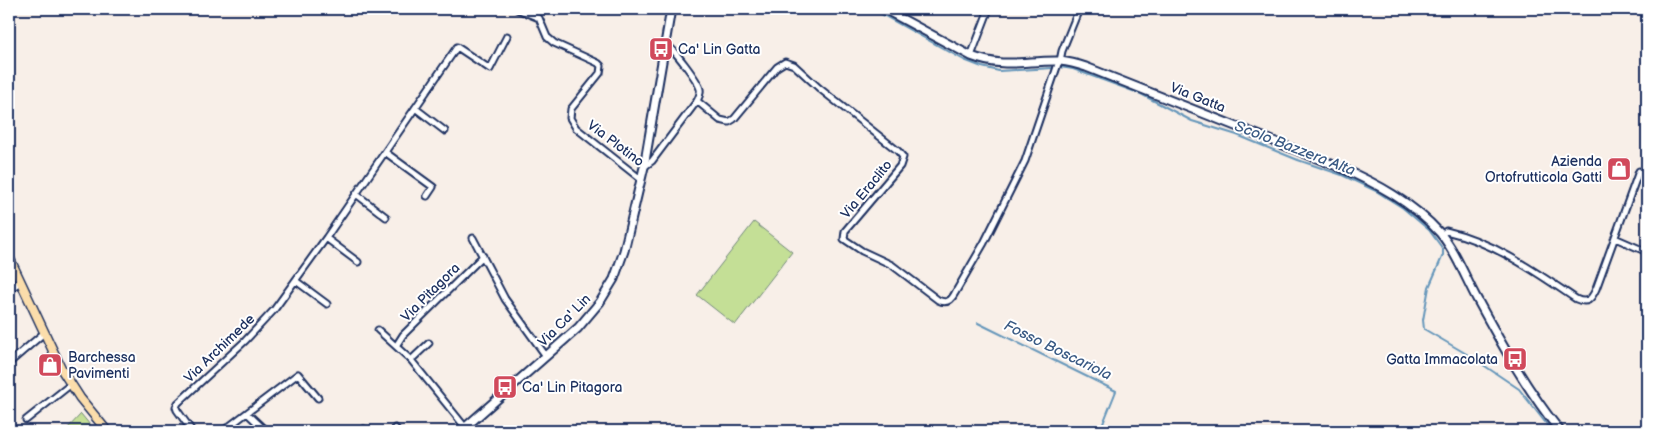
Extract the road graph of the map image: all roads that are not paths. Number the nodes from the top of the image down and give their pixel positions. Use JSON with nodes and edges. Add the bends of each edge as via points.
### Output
{"nodes":[{"id":1,"x":517,"y":9,"type":"edge"},
{"id":2,"x":672,"y":9,"type":"edge"},
{"id":3,"x":884,"y":9,"type":"edge"},
{"id":4,"x":989,"y":9,"type":"edge"},
{"id":5,"x":1079,"y":9,"type":"edge"},
{"id":6,"x":507,"y":36,"type":"dead end"},
{"id":7,"x":665,"y":44,"type":"junction"},
{"id":8,"x":971,"y":56,"type":"junction"},
{"id":9,"x":1059,"y":61,"type":"junction"},
{"id":10,"x":697,"y":101,"type":"junction"},
{"id":11,"x":416,"y":108,"type":"junction"},
{"id":12,"x":445,"y":131,"type":"dead end"},
{"id":13,"x":385,"y":152,"type":"junction"},
{"id":14,"x":644,"y":167,"type":"junction"},
{"id":15,"x":1639,"y":171,"type":"dead end"},
{"id":16,"x":642,"y":176,"type":"junction"},
{"id":17,"x":356,"y":194,"type":"junction"},
{"id":18,"x":427,"y":196,"type":"dead end"},
{"id":19,"x":386,"y":217,"type":"dead end"},
{"id":20,"x":1442,"y":234,"type":"junction"},
{"id":21,"x":326,"y":238,"type":"junction"},
{"id":22,"x":473,"y":238,"type":"dead end"},
{"id":23,"x":1614,"y":238,"type":"junction"},
{"id":24,"x":1647,"y":252,"type":"edge"},
{"id":25,"x":483,"y":256,"type":"junction"},
{"id":26,"x":9,"y":258,"type":"edge"},
{"id":27,"x":358,"y":262,"type":"dead end"},
{"id":28,"x":296,"y":281,"type":"junction"},
{"id":29,"x":20,"y":282,"type":"junction"},
{"id":30,"x":9,"y":290,"type":"edge"},
{"id":31,"x":328,"y":304,"type":"dead end"},
{"id":32,"x":378,"y":330,"type":"dead end"},
{"id":33,"x":44,"y":333,"type":"junction"},
{"id":34,"x":429,"y":343,"type":"dead end"},
{"id":35,"x":396,"y":346,"type":"junction"},
{"id":36,"x":546,"y":356,"type":"junction"},
{"id":37,"x":411,"y":360,"type":"junction"},
{"id":38,"x":9,"y":363,"type":"edge"},
{"id":39,"x":70,"y":385,"type":"junction"},
{"id":40,"x":318,"y":398,"type":"dead end"},
{"id":41,"x":247,"y":413,"type":"junction"},
{"id":42,"x":26,"y":420,"type":"dead end"},
{"id":43,"x":463,"y":429,"type":"edge"},
{"id":44,"x":107,"y":431,"type":"edge"},
{"id":45,"x":192,"y":431,"type":"edge"},
{"id":46,"x":223,"y":431,"type":"edge"},
{"id":47,"x":262,"y":431,"type":"edge"},
{"id":48,"x":266,"y":431,"type":"edge"},
{"id":49,"x":1560,"y":431,"type":"edge"}],
"edges":[{"from":1,"to":16,"type":"street","name":"Via Plotino","via":[[539,18],[550,40],[601,66],[600,73],[572,109],[570,118],[576,128],[638,177]]},
{"from":2,"to":7,"type":"street","name":"Via Ca' Lin"},
{"from":3,"to":8,"type":"street","name":"Via Gatta"},
{"from":4,"to":8,"type":"street"},
{"from":5,"to":9,"type":"street"},
{"from":6,"to":11,"type":"street","name":"Via Archimede","via":[[490,69],[457,47]]},
{"from":7,"to":10,"type":"street","via":[[675,52],[698,85],[701,93]]},
{"from":7,"to":14,"type":"street","name":"Via Ca' Lin"},
{"from":8,"to":9,"type":"street","name":"Via Gatta","via":[[995,64]]},
{"from":9,"to":10,"type":"street","name":"Via Eraclito","via":[[1014,185],[953,298],[946,302],[938,300],[892,265],[844,239],[845,231],[900,166],[903,157],[794,65],[785,62],[777,67],[729,122],[720,120]]},
{"from":9,"to":20,"type":"street","name":"Via Gatta","via":[[1102,73],[1362,177],[1412,208]]},
{"from":10,"to":14,"type":"street"},
{"from":11,"to":12,"type":"street"},
{"from":11,"to":13,"type":"street","name":"Via Archimede"},
{"from":13,"to":17,"type":"street","name":"Via Archimede"},
{"from":13,"to":18,"type":"street","via":[[433,187]]},
{"from":14,"to":16,"type":"street","name":"Via Ca' Lin"},
{"from":15,"to":23,"type":"street"},
{"from":16,"to":36,"type":"street","name":"Via Ca' Lin","via":[[624,251],[610,286],[586,319]]},
{"from":17,"to":19,"type":"street"},
{"from":17,"to":21,"type":"street","name":"Via Archimede"},
{"from":20,"to":23,"type":"street","via":[[1454,233],[1499,250],[1576,299],[1587,302],[1596,289]]},
{"from":20,"to":49,"type":"street","name":"Via Gatta","via":[[1513,365]]},
{"from":21,"to":27,"type":"street"},
{"from":21,"to":28,"type":"street","name":"Via Archimede"},
{"from":22,"to":25,"type":"street"},
{"from":23,"to":24,"type":"street"},
{"from":25,"to":35,"type":"street","name":"Via Pitagora","via":[[403,335]]},
{"from":25,"to":36,"type":"street","via":[[505,299]]},
{"from":26,"to":29,"type":"main road"},
{"from":28,"to":31,"type":"street"},
{"from":28,"to":45,"type":"street","name":"Via Archimede","via":[[245,340],[178,403],[177,410]]},
{"from":29,"to":30,"type":"street"},
{"from":29,"to":33,"type":"main road"},
{"from":32,"to":35,"type":"street"},
{"from":33,"to":38,"type":"street"},
{"from":33,"to":39,"type":"main road"},
{"from":34,"to":37,"type":"street"},
{"from":35,"to":37,"type":"street"},
{"from":36,"to":43,"type":"street","name":"Via Ca' Lin"},
{"from":37,"to":43,"type":"street"},
{"from":39,"to":42,"type":"street"},
{"from":39,"to":44,"type":"main road"},
{"from":40,"to":41,"type":"street","via":[[298,374]]},
{"from":41,"to":46,"type":"street"},
{"from":41,"to":47,"type":"street"},
{"from":41,"to":48,"type":"street"}]}
